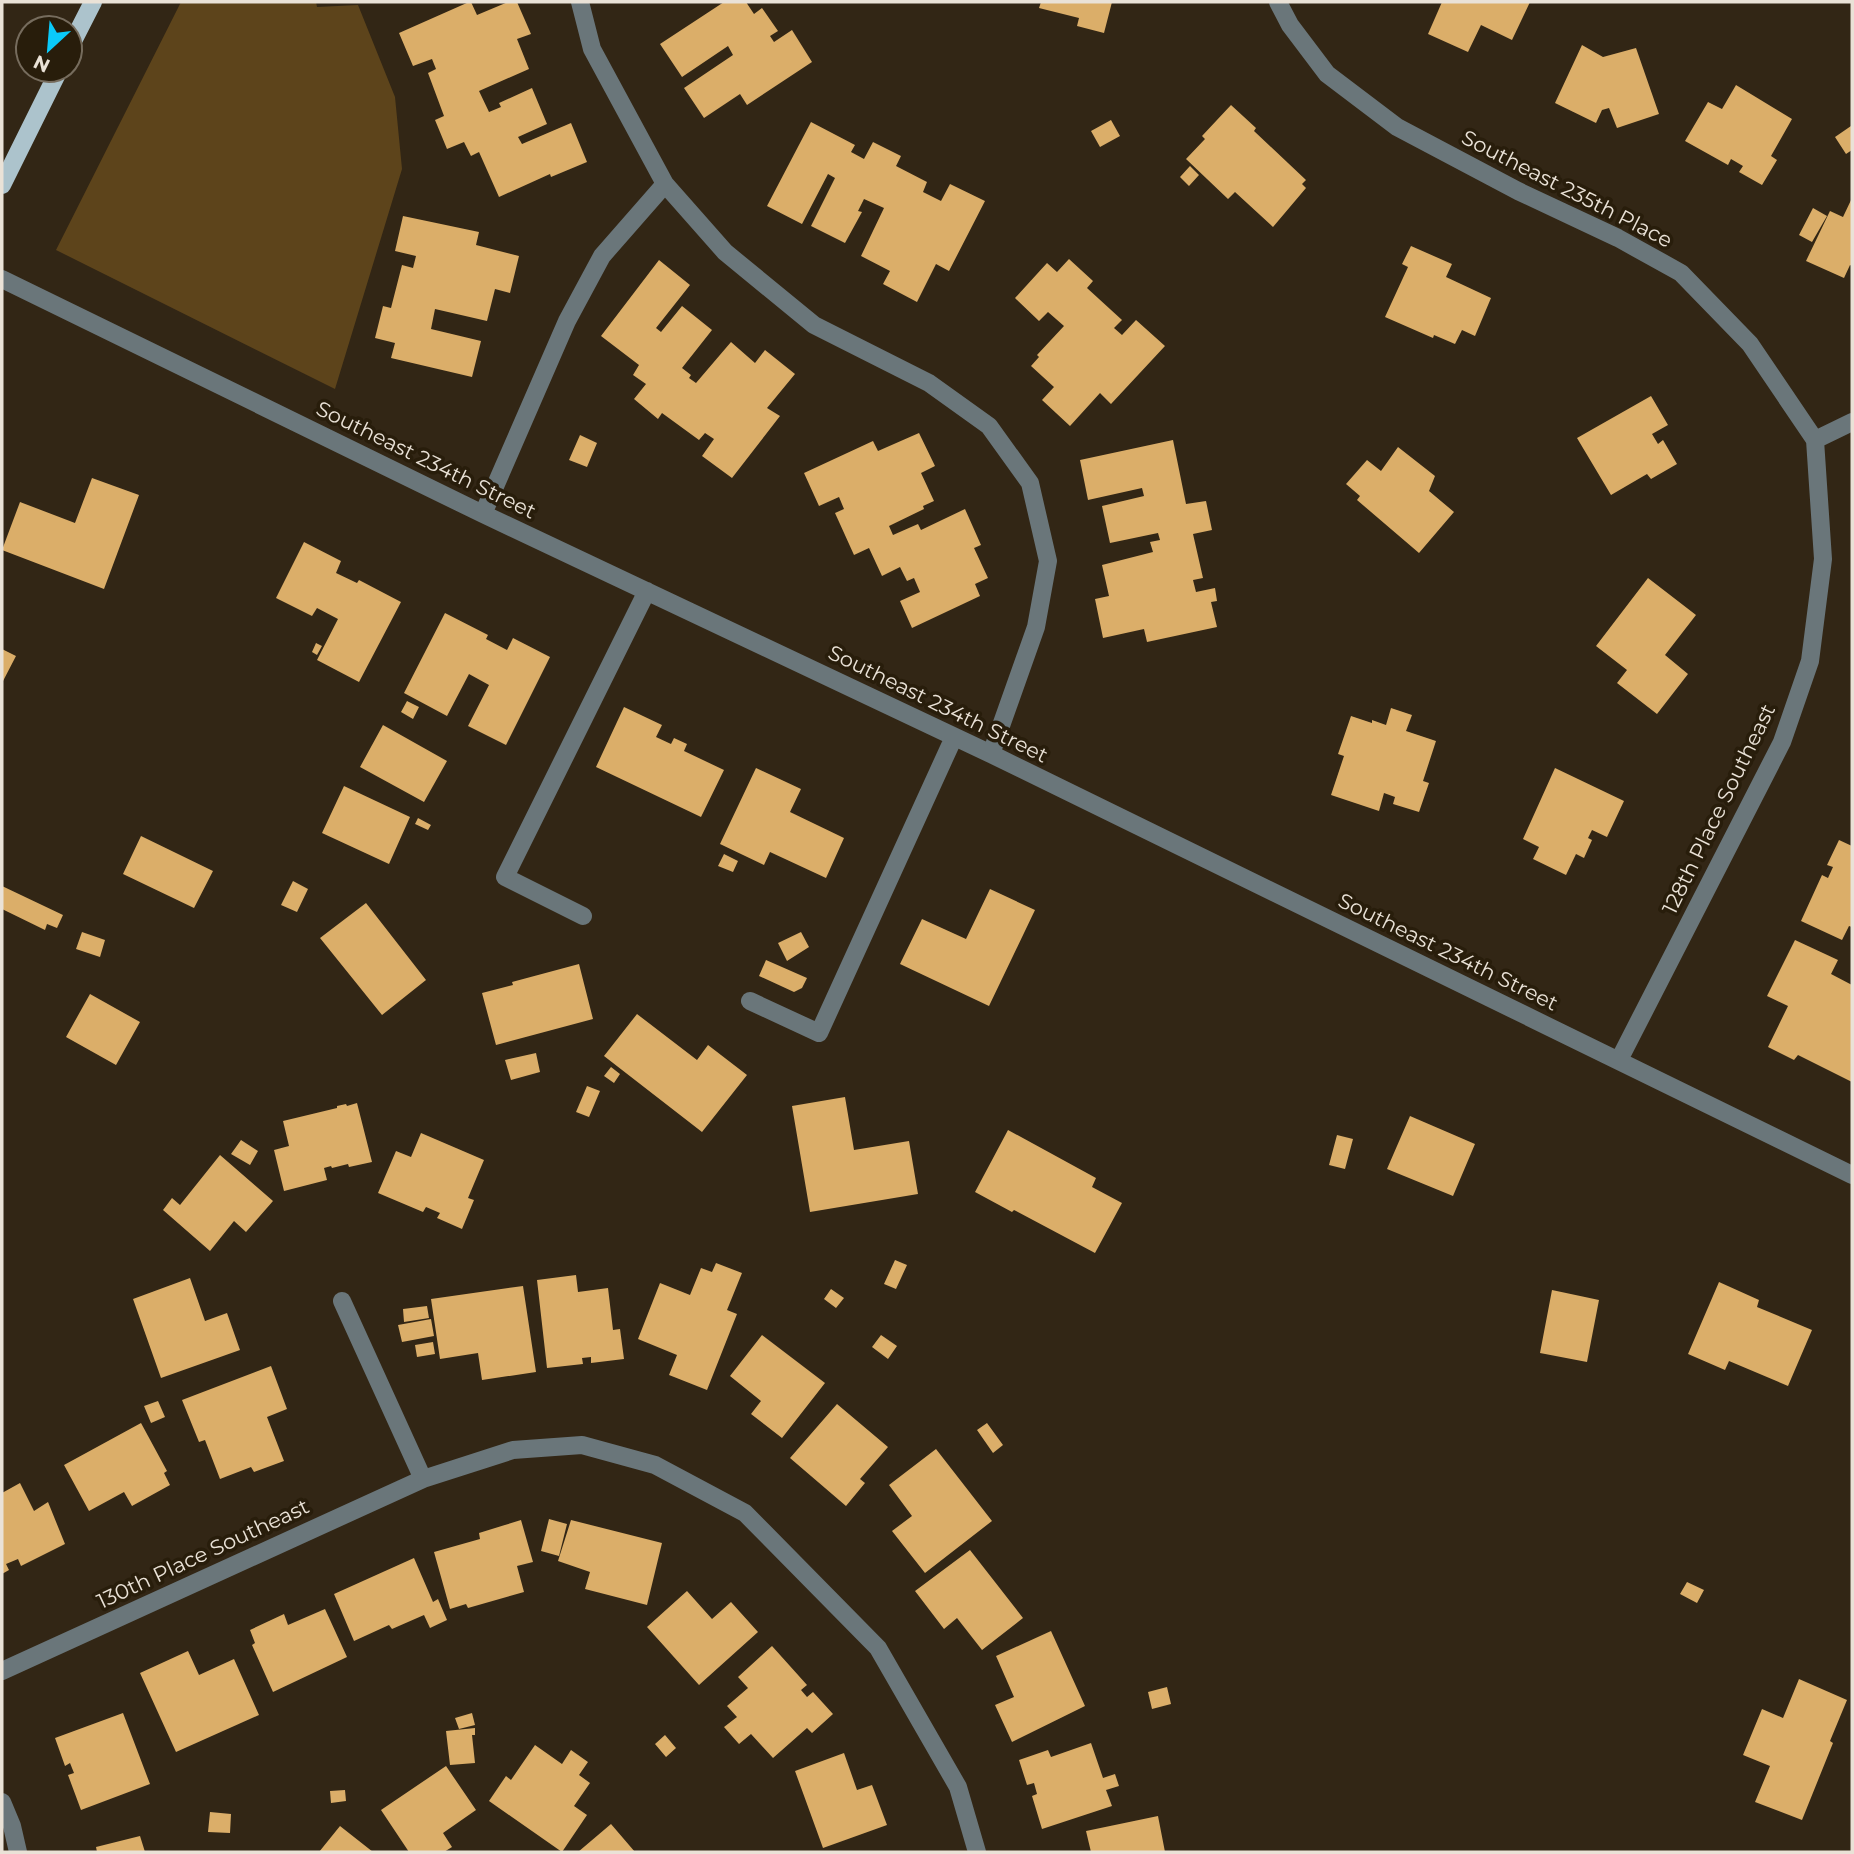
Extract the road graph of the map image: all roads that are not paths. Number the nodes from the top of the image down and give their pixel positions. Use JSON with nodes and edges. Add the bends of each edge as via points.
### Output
{"nodes":[{"id":1,"x":93,"y":2,"type":"edge"},
{"id":2,"x":580,"y":2,"type":"edge"},
{"id":3,"x":1278,"y":2,"type":"edge"},
{"id":4,"x":84,"y":20,"type":"edge"},
{"id":5,"x":52,"y":84,"type":"edge"},
{"id":6,"x":665,"y":184,"type":"junction"},
{"id":7,"x":2,"y":185,"type":"edge"},
{"id":8,"x":2,"y":279,"type":"edge"},
{"id":9,"x":1852,"y":422,"type":"edge"},
{"id":10,"x":1815,"y":440,"type":"junction"},
{"id":11,"x":484,"y":514,"type":"junction"},
{"id":12,"x":647,"y":591,"type":"junction"},
{"id":13,"x":954,"y":737,"type":"junction"},
{"id":14,"x":991,"y":754,"type":"junction"},
{"id":15,"x":583,"y":916,"type":"dead end"},
{"id":16,"x":750,"y":1001,"type":"dead end"},
{"id":17,"x":1619,"y":1060,"type":"junction"},
{"id":18,"x":1852,"y":1175,"type":"edge"},
{"id":19,"x":342,"y":1301,"type":"dead end"},
{"id":20,"x":423,"y":1479,"type":"junction"},
{"id":21,"x":2,"y":1671,"type":"edge"},
{"id":22,"x":2,"y":1802,"type":"edge"},
{"id":23,"x":18,"y":1852,"type":"edge"},
{"id":24,"x":977,"y":1852,"type":"edge"}],
"edges":[{"from":1,"to":4,"type":"main road"},
{"from":2,"to":6,"type":"street","via":[[592,49]]},
{"from":3,"to":10,"type":"street","name":"Southeast 235th Place","via":[[1327,74],[1397,127],[1681,273],[1750,344]]},
{"from":5,"to":7,"type":"main road"},
{"from":6,"to":11,"type":"street","via":[[602,256],[567,321]]},
{"from":6,"to":14,"type":"street","via":[[725,252],[814,325],[929,383],[989,426],[1030,483],[1048,561],[1036,627]]},
{"from":8,"to":11,"type":"street","name":"Southeast 234th Street"},
{"from":9,"to":10,"type":"street"},
{"from":10,"to":17,"type":"street","name":"128th Place Southeast","via":[[1823,559],[1810,661],[1782,742]]},
{"from":11,"to":12,"type":"street","name":"Southeast 234th Street"},
{"from":12,"to":13,"type":"street","name":"Southeast 234th Street"},
{"from":12,"to":15,"type":"street","via":[[505,877]]},
{"from":13,"to":14,"type":"street","name":"Southeast 234th Street"},
{"from":13,"to":16,"type":"street","via":[[820,1033]]},
{"from":14,"to":17,"type":"street","name":"Southeast 234th Street"},
{"from":17,"to":18,"type":"street","name":"Southeast 234th Street"},
{"from":19,"to":20,"type":"street"},
{"from":20,"to":21,"type":"street","name":"130th Place Southeast"},
{"from":20,"to":24,"type":"street","name":"130th Place Southeast","via":[[513,1450],[582,1445],[655,1465],[745,1513],[878,1648],[958,1787]]},
{"from":22,"to":23,"type":"street"}]}
